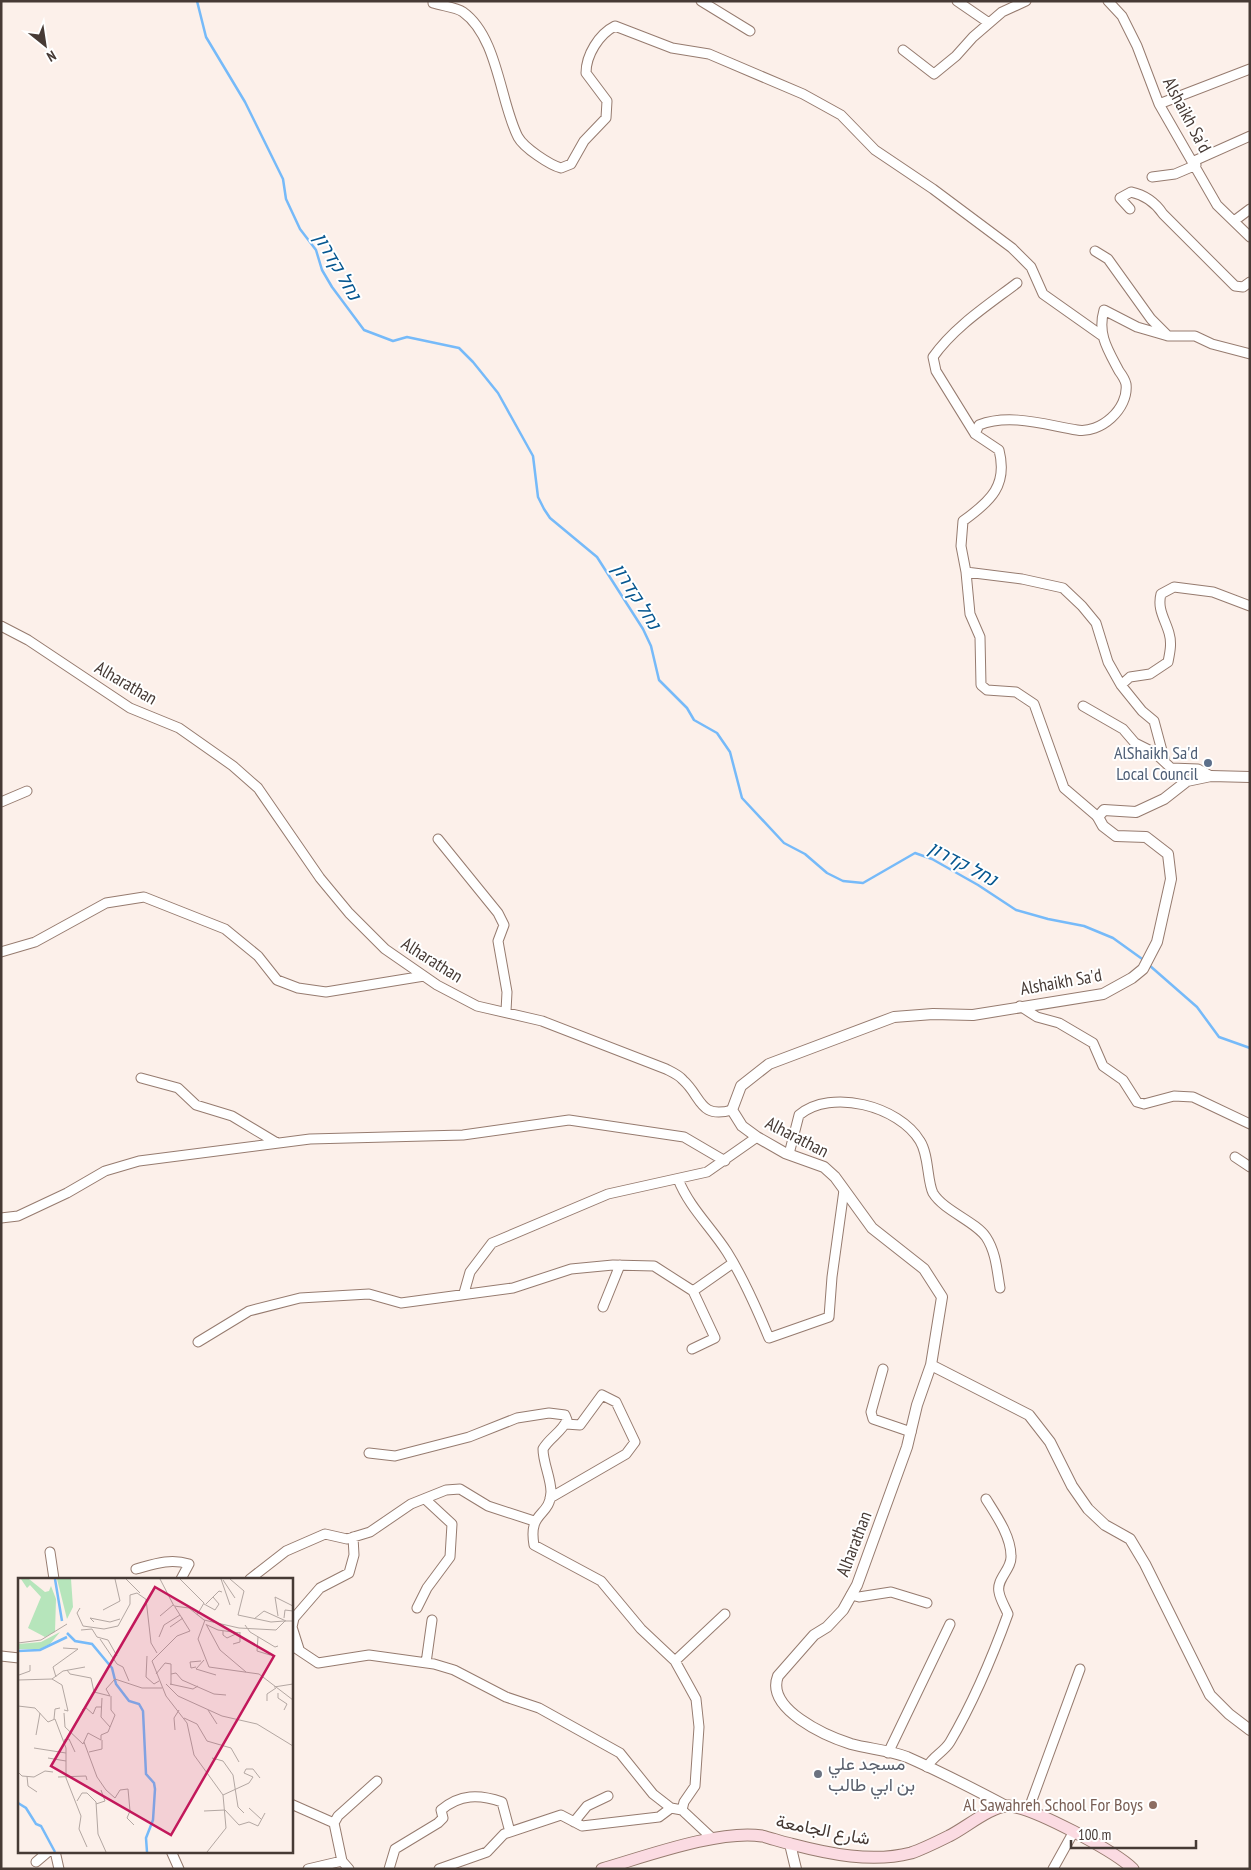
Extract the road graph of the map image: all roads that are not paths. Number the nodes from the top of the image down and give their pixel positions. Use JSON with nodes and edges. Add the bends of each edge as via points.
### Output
{"nodes":[{"id":1,"x":433,"y":1,"type":"edge"},
{"id":2,"x":701,"y":1,"type":"edge"},
{"id":3,"x":957,"y":1,"type":"edge"},
{"id":4,"x":1026,"y":1,"type":"edge"},
{"id":5,"x":1108,"y":1,"type":"edge"},
{"id":6,"x":989,"y":23,"type":"junction"},
{"id":7,"x":750,"y":31,"type":"dead end"},
{"id":8,"x":903,"y":50,"type":"dead end"},
{"id":9,"x":1250,"y":69,"type":"edge"},
{"id":10,"x":1160,"y":104,"type":"junction"},
{"id":11,"x":1250,"y":136,"type":"edge"},
{"id":12,"x":1195,"y":163,"type":"junction"},
{"id":13,"x":1152,"y":177,"type":"dead end"},
{"id":14,"x":1130,"y":209,"type":"dead end"},
{"id":15,"x":1250,"y":209,"type":"edge"},
{"id":16,"x":1234,"y":221,"type":"junction"},
{"id":17,"x":1250,"y":237,"type":"edge"},
{"id":18,"x":1095,"y":251,"type":"dead end"},
{"id":19,"x":1017,"y":282,"type":"dead end"},
{"id":20,"x":1250,"y":282,"type":"edge"},
{"id":21,"x":1101,"y":335,"type":"junction"},
{"id":22,"x":1168,"y":336,"type":"junction"},
{"id":23,"x":1250,"y":354,"type":"edge"},
{"id":24,"x":975,"y":434,"type":"junction"},
{"id":25,"x":966,"y":572,"type":"junction"},
{"id":26,"x":1250,"y":606,"type":"edge"},
{"id":27,"x":1,"y":626,"type":"edge"},
{"id":28,"x":1121,"y":685,"type":"junction"},
{"id":29,"x":1083,"y":706,"type":"dead end"},
{"id":30,"x":1165,"y":762,"type":"junction"},
{"id":31,"x":1212,"y":776,"type":"junction"},
{"id":32,"x":1250,"y":777,"type":"edge"},
{"id":33,"x":27,"y":792,"type":"dead end"},
{"id":34,"x":1,"y":802,"type":"edge"},
{"id":35,"x":1098,"y":817,"type":"junction"},
{"id":36,"x":438,"y":839,"type":"dead end"},
{"id":37,"x":1,"y":952,"type":"edge"},
{"id":38,"x":424,"y":976,"type":"junction"},
{"id":39,"x":1020,"y":1006,"type":"junction"},
{"id":40,"x":506,"y":1011,"type":"junction"},
{"id":41,"x":141,"y":1078,"type":"dead end"},
{"id":42,"x":732,"y":1110,"type":"junction"},
{"id":43,"x":1250,"y":1124,"type":"edge"},
{"id":44,"x":758,"y":1137,"type":"junction"},
{"id":45,"x":277,"y":1143,"type":"junction"},
{"id":46,"x":789,"y":1154,"type":"junction"},
{"id":47,"x":1235,"y":1157,"type":"dead end"},
{"id":48,"x":726,"y":1161,"type":"junction"},
{"id":49,"x":1250,"y":1167,"type":"edge"},
{"id":50,"x":678,"y":1179,"type":"junction"},
{"id":51,"x":844,"y":1190,"type":"junction"},
{"id":52,"x":1,"y":1218,"type":"edge"},
{"id":53,"x":733,"y":1263,"type":"junction"},
{"id":54,"x":620,"y":1265,"type":"junction"},
{"id":55,"x":1000,"y":1288,"type":"dead end"},
{"id":56,"x":692,"y":1291,"type":"junction"},
{"id":57,"x":464,"y":1293,"type":"junction"},
{"id":58,"x":603,"y":1307,"type":"dead end"},
{"id":59,"x":198,"y":1342,"type":"dead end"},
{"id":60,"x":692,"y":1349,"type":"dead end"},
{"id":61,"x":931,"y":1366,"type":"junction"},
{"id":62,"x":883,"y":1370,"type":"dead end"},
{"id":63,"x":566,"y":1424,"type":"junction"},
{"id":64,"x":910,"y":1432,"type":"junction"},
{"id":65,"x":369,"y":1453,"type":"dead end"},
{"id":66,"x":550,"y":1498,"type":"junction"},
{"id":67,"x":424,"y":1499,"type":"junction"},
{"id":68,"x":986,"y":1499,"type":"dead end"},
{"id":69,"x":534,"y":1521,"type":"junction"},
{"id":70,"x":353,"y":1537,"type":"junction"},
{"id":71,"x":50,"y":1552,"type":"dead end"},
{"id":72,"x":136,"y":1569,"type":"dead end"},
{"id":73,"x":54,"y":1578,"type":"edge"},
{"id":74,"x":182,"y":1578,"type":"edge"},
{"id":75,"x":251,"y":1578,"type":"edge"},
{"id":76,"x":851,"y":1595,"type":"junction"},
{"id":77,"x":928,"y":1603,"type":"dead end"},
{"id":78,"x":417,"y":1608,"type":"dead end"},
{"id":79,"x":725,"y":1614,"type":"dead end"},
{"id":80,"x":432,"y":1620,"type":"dead end"},
{"id":81,"x":950,"y":1624,"type":"dead end"},
{"id":82,"x":292,"y":1626,"type":"edge"},
{"id":83,"x":295,"y":1647,"type":"edge"},
{"id":84,"x":1,"y":1656,"type":"edge"},
{"id":85,"x":18,"y":1658,"type":"edge"},
{"id":86,"x":675,"y":1661,"type":"junction"},
{"id":87,"x":426,"y":1663,"type":"junction"},
{"id":88,"x":1080,"y":1668,"type":"dead end"},
{"id":89,"x":1250,"y":1730,"type":"edge"},
{"id":90,"x":888,"y":1752,"type":"junction"},
{"id":91,"x":928,"y":1767,"type":"junction"},
{"id":92,"x":377,"y":1781,"type":"dead end"},
{"id":93,"x":608,"y":1796,"type":"dead end"},
{"id":94,"x":292,"y":1804,"type":"edge"},
{"id":95,"x":1006,"y":1806,"type":"junction"},
{"id":96,"x":671,"y":1808,"type":"junction"},
{"id":97,"x":682,"y":1810,"type":"junction"},
{"id":98,"x":1028,"y":1811,"type":"junction"},
{"id":99,"x":574,"y":1822,"type":"junction"},
{"id":100,"x":334,"y":1823,"type":"junction"},
{"id":101,"x":510,"y":1832,"type":"junction"},
{"id":102,"x":1073,"y":1833,"type":"junction"},
{"id":103,"x":713,"y":1839,"type":"junction"},
{"id":104,"x":790,"y":1844,"type":"junction"},
{"id":105,"x":48,"y":1852,"type":"edge"},
{"id":106,"x":55,"y":1852,"type":"edge"},
{"id":107,"x":172,"y":1852,"type":"edge"},
{"id":108,"x":342,"y":1861,"type":"junction"},
{"id":109,"x":36,"y":1862,"type":"dead end"},
{"id":110,"x":607,"y":1868,"type":"edge"},
{"id":111,"x":59,"y":1869,"type":"edge"},
{"id":112,"x":179,"y":1869,"type":"edge"},
{"id":113,"x":308,"y":1869,"type":"edge"},
{"id":114,"x":349,"y":1869,"type":"edge"},
{"id":115,"x":389,"y":1869,"type":"edge"},
{"id":116,"x":439,"y":1869,"type":"edge"},
{"id":117,"x":796,"y":1869,"type":"edge"},
{"id":118,"x":1052,"y":1869,"type":"edge"},
{"id":119,"x":1133,"y":1869,"type":"edge"}],
"edges":[{"from":1,"to":21,"type":"street","via":[[462,11],[476,25],[495,64],[519,139],[550,165],[562,168],[571,164],[584,141],[606,118],[607,102],[586,73],[591,54],[605,31],[615,26],[672,48],[709,54],[841,114],[875,150],[933,188],[1012,248],[1031,267],[1043,294]]},
{"from":2,"to":7,"type":"street"},
{"from":3,"to":6,"type":"street"},
{"from":4,"to":6,"type":"street","via":[[1002,12]]},
{"from":5,"to":10,"type":"street","name":"Alshaikh Sa'd","via":[[1122,16]]},
{"from":6,"to":8,"type":"street","via":[[934,74]]},
{"from":9,"to":10,"type":"street"},
{"from":10,"to":12,"type":"street","name":"Alshaikh Sa'd"},
{"from":11,"to":12,"type":"street"},
{"from":12,"to":13,"type":"street","via":[[1175,174]]},
{"from":12,"to":16,"type":"street","name":"Alshaikh Sa'd","via":[[1217,205]]},
{"from":14,"to":20,"type":"street","via":[[1120,198],[1131,192],[1156,204],[1162,214],[1235,286],[1243,287]]},
{"from":15,"to":16,"type":"street"},
{"from":16,"to":17,"type":"street","name":"Alshaikh Sa'd"},
{"from":18,"to":22,"type":"street","via":[[1108,259],[1151,319]]},
{"from":19,"to":24,"type":"street","via":[[967,322],[932,357],[936,371]]},
{"from":21,"to":22,"type":"street","via":[[1104,310],[1137,327]]},
{"from":21,"to":24,"type":"street","via":[[1126,383],[1126,394],[1108,422],[1088,431],[1019,420],[988,422],[979,425]]},
{"from":22,"to":23,"type":"street","via":[[1195,336]]},
{"from":24,"to":25,"type":"street","via":[[999,450],[1003,466],[1000,486],[963,521],[961,546]]},
{"from":25,"to":28,"type":"street","via":[[1063,588],[1096,623],[1108,662]]},
{"from":25,"to":35,"type":"street","via":[[970,614],[980,638],[981,686],[987,690],[1016,692],[1034,704],[1064,788]]},
{"from":26,"to":28,"type":"street","via":[[1213,592],[1174,587],[1161,594],[1159,603],[1171,646],[1168,662],[1150,674],[1130,678]]},
{"from":27,"to":38,"type":"street","name":"Alharathan","via":[[28,640],[130,708],[179,728],[233,766],[258,788],[320,878],[349,913],[384,949]]},
{"from":28,"to":30,"type":"street","via":[[1154,721]]},
{"from":29,"to":30,"type":"street"},
{"from":30,"to":31,"type":"street","via":[[1171,768],[1198,769]]},
{"from":31,"to":32,"type":"street"},
{"from":31,"to":35,"type":"street","via":[[1187,781],[1164,800],[1136,812],[1104,810]]},
{"from":33,"to":34,"type":"street"},
{"from":35,"to":39,"type":"street","name":"Alshaikh Sa'd","via":[[1103,826],[1116,836],[1146,837],[1168,854],[1172,879],[1153,953],[1143,969],[1103,994]]},
{"from":36,"to":40,"type":"street","via":[[498,912],[504,925],[498,941],[507,992]]},
{"from":37,"to":38,"type":"street","via":[[36,942],[106,903],[144,898],[225,929],[258,956],[277,980],[298,988],[326,992]]},
{"from":38,"to":40,"type":"street","name":"Alharathan","via":[[477,1006]]},
{"from":39,"to":42,"type":"street","name":"Alshaikh Sa'd","via":[[972,1015],[894,1017],[769,1064],[741,1086]]},
{"from":39,"to":43,"type":"street","via":[[1093,1043],[1103,1066],[1123,1080],[1137,1102],[1144,1104],[1174,1096],[1193,1097]]},
{"from":40,"to":42,"type":"street","name":"Alharathan","via":[[602,1042],[666,1069],[684,1080],[704,1108],[720,1113]]},
{"from":41,"to":45,"type":"street","via":[[178,1088],[196,1105],[232,1116]]},
{"from":42,"to":44,"type":"street","name":"Alharathan","via":[[742,1126]]},
{"from":44,"to":46,"type":"street","name":"Alharathan"},
{"from":44,"to":48,"type":"street"},
{"from":45,"to":48,"type":"street","via":[[310,1139],[463,1135],[569,1120],[684,1136]]},
{"from":45,"to":52,"type":"street","via":[[139,1161],[105,1171],[18,1216]]},
{"from":46,"to":51,"type":"street","name":"Alharathan","via":[[824,1167]]},
{"from":46,"to":55,"type":"street","via":[[799,1114],[818,1103],[843,1102],[882,1109],[906,1123],[921,1142],[933,1192],[985,1236],[994,1253]]},
{"from":47,"to":49,"type":"street"},
{"from":48,"to":50,"type":"street","via":[[708,1172]]},
{"from":50,"to":53,"type":"street","via":[[684,1194]]},
{"from":50,"to":57,"type":"street","via":[[608,1194],[492,1243],[470,1272]]},
{"from":51,"to":53,"type":"street","via":[[829,1317],[769,1338]]},
{"from":51,"to":61,"type":"street","name":"Alharathan","via":[[872,1228],[924,1269],[942,1296]]},
{"from":53,"to":56,"type":"street"},
{"from":54,"to":56,"type":"street","via":[[654,1266]]},
{"from":54,"to":57,"type":"street","via":[[571,1269],[513,1288]]},
{"from":54,"to":58,"type":"street"},
{"from":56,"to":60,"type":"street","via":[[715,1338]]},
{"from":57,"to":59,"type":"street","via":[[400,1303],[369,1294],[300,1298],[249,1311]]},
{"from":61,"to":64,"type":"street","name":"Alharathan"},
{"from":61,"to":89,"type":"street","via":[[1029,1415],[1050,1442],[1072,1486],[1088,1509],[1105,1525],[1130,1539],[1210,1695]]},
{"from":62,"to":64,"type":"street","via":[[871,1412],[873,1419]]},
{"from":63,"to":65,"type":"street","via":[[566,1416],[559,1413],[537,1414],[395,1456]]},
{"from":63,"to":66,"type":"street","via":[[543,1449]]},
{"from":63,"to":66,"type":"street","via":[[580,1425],[602,1396],[616,1402],[635,1442],[626,1454]]},
{"from":64,"to":76,"type":"street","name":"Alharathan","via":[[878,1531]]},
{"from":66,"to":69,"type":"street","via":[[548,1506]]},
{"from":67,"to":69,"type":"street","via":[[446,1490],[460,1490],[488,1506]]},
{"from":67,"to":70,"type":"street","via":[[411,1504],[370,1532]]},
{"from":67,"to":78,"type":"street","via":[[452,1524],[450,1557]]},
{"from":68,"to":91,"type":"street","via":[[1010,1546],[1012,1558],[999,1582],[998,1591],[1008,1614],[970,1707],[946,1749],[931,1759]]},
{"from":69,"to":86,"type":"street","via":[[531,1532],[534,1545],[601,1581],[641,1629]]},
{"from":70,"to":75,"type":"street","via":[[347,1539],[326,1534],[286,1550]]},
{"from":70,"to":82,"type":"street","via":[[354,1555],[349,1573],[320,1588],[294,1618]]},
{"from":71,"to":73,"type":"street"},
{"from":72,"to":74,"type":"street","via":[[179,1561],[189,1564]]},
{"from":76,"to":77,"type":"street","via":[[859,1597],[891,1592]]},
{"from":76,"to":90,"type":"street","name":"Alharathan","via":[[843,1610],[814,1635],[778,1676],[775,1684],[778,1697],[786,1708],[823,1733]]},
{"from":79,"to":86,"type":"street"},
{"from":80,"to":87,"type":"street"},
{"from":81,"to":90,"type":"street"},
{"from":82,"to":83,"type":"street"},
{"from":83,"to":87,"type":"street","via":[[318,1662],[369,1655]]},
{"from":84,"to":85,"type":"street"},
{"from":86,"to":97,"type":"street","via":[[696,1699],[699,1727],[695,1786]]},
{"from":87,"to":96,"type":"street","via":[[454,1670],[506,1697],[538,1708],[620,1753],[653,1794]]},
{"from":88,"to":98,"type":"street"},
{"from":90,"to":91,"type":"street","name":"Alharathan"},
{"from":91,"to":95,"type":"street","name":"Alharathan"},
{"from":92,"to":100,"type":"street"},
{"from":93,"to":99,"type":"street","via":[[587,1806]]},
{"from":94,"to":100,"type":"street"},
{"from":95,"to":98,"type":"main road"},
{"from":95,"to":104,"type":"main road","name":"شارع الجامعة","via":[[912,1852],[881,1858]]},
{"from":96,"to":97,"type":"street"},
{"from":96,"to":99,"type":"street","via":[[660,1817],[582,1826]]},
{"from":97,"to":103,"type":"street"},
{"from":98,"to":102,"type":"main road"},
{"from":99,"to":101,"type":"street","via":[[561,1815]]},
{"from":100,"to":108,"type":"street"},
{"from":101,"to":115,"type":"street","via":[[502,1802],[486,1796],[461,1797],[440,1810],[443,1818],[438,1823],[394,1849]]},
{"from":101,"to":116,"type":"street","via":[[487,1852]]},
{"from":102,"to":118,"type":"street"},
{"from":102,"to":119,"type":"main road","via":[[1121,1857]]},
{"from":103,"to":104,"type":"main road","name":"شارع الجامعة","via":[[761,1836]]},
{"from":103,"to":110,"type":"main road","name":"شارع الجامعة"},
{"from":104,"to":117,"type":"street"},
{"from":105,"to":109,"type":"street"},
{"from":106,"to":111,"type":"street"},
{"from":107,"to":112,"type":"street"},
{"from":108,"to":113,"type":"street"},
{"from":108,"to":114,"type":"street"}]}
